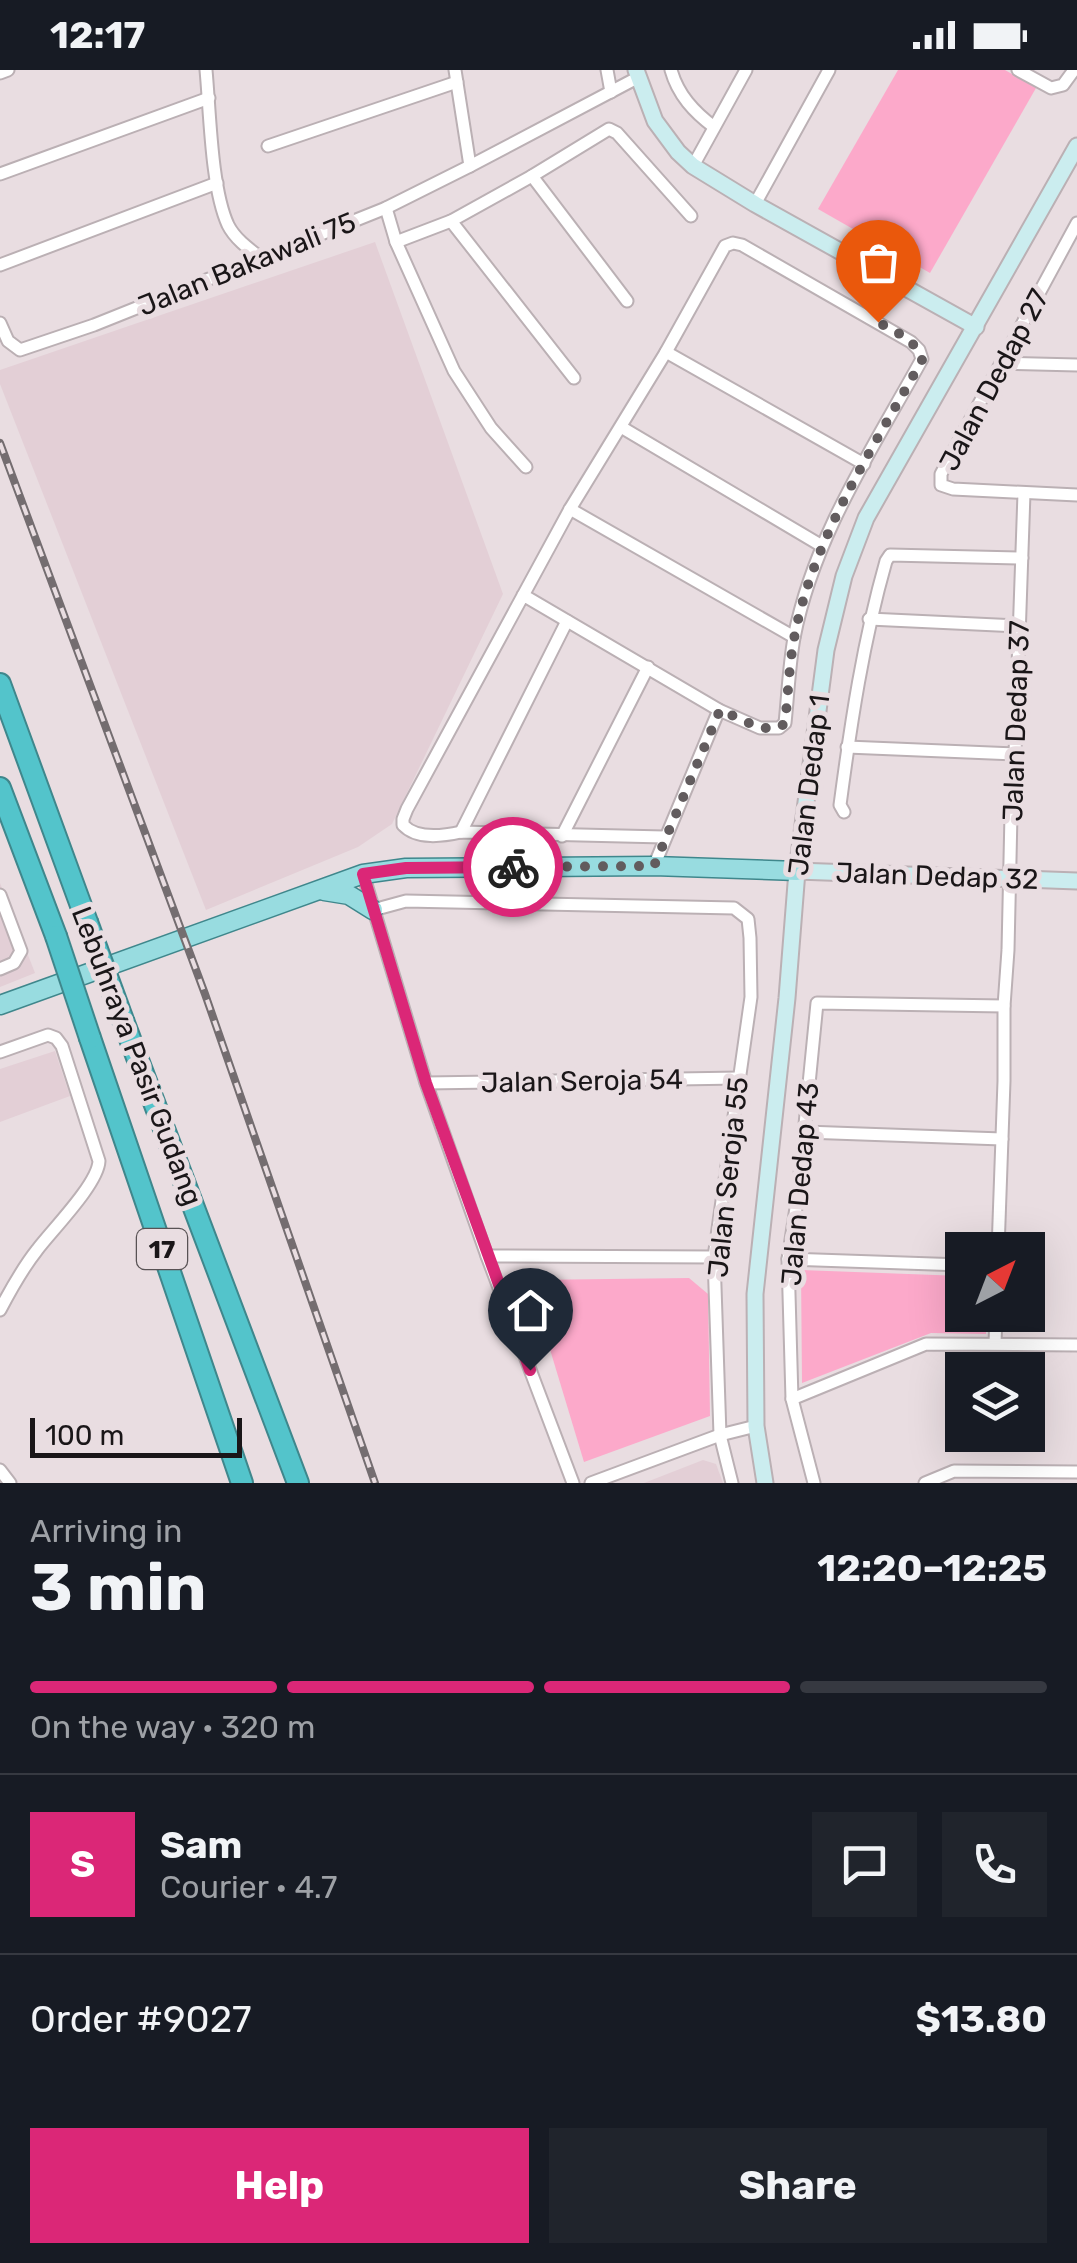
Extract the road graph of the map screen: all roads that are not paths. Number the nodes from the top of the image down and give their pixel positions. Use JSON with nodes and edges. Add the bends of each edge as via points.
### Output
{"nodes":[{"id":1,"x":8,"y":70,"type":"edge"},
{"id":2,"x":206,"y":70,"type":"edge"},
{"id":3,"x":608,"y":70,"type":"edge"},
{"id":4,"x":672,"y":70,"type":"edge"},
{"id":5,"x":746,"y":70,"type":"edge"},
{"id":6,"x":829,"y":70,"type":"edge"},
{"id":7,"x":1018,"y":70,"type":"edge"},
{"id":8,"x":0,"y":73,"type":"edge"},
{"id":9,"x":1072,"y":73,"type":"edge"},
{"id":10,"x":637,"y":74,"type":"edge"},
{"id":11,"x":456,"y":76,"type":"edge"},
{"id":12,"x":611,"y":92,"type":"junction"},
{"id":13,"x":209,"y":98,"type":"junction"},
{"id":14,"x":714,"y":127,"type":"junction"},
{"id":15,"x":268,"y":146,"type":"dead end"},
{"id":16,"x":1077,"y":146,"type":"edge"},
{"id":17,"x":470,"y":166,"type":"junction"},
{"id":18,"x":693,"y":166,"type":"junction"},
{"id":19,"x":0,"y":174,"type":"edge"},
{"id":20,"x":532,"y":176,"type":"junction"},
{"id":21,"x":217,"y":183,"type":"junction"},
{"id":22,"x":755,"y":204,"type":"junction"},
{"id":23,"x":386,"y":208,"type":"junction"},
{"id":24,"x":690,"y":216,"type":"dead end"},
{"id":25,"x":451,"y":221,"type":"junction"},
{"id":26,"x":1077,"y":224,"type":"edge"},
{"id":27,"x":396,"y":242,"type":"junction"},
{"id":28,"x":261,"y":258,"type":"junction"},
{"id":29,"x":0,"y":265,"type":"edge"},
{"id":30,"x":627,"y":301,"type":"dead end"},
{"id":31,"x":0,"y":323,"type":"edge"},
{"id":32,"x":976,"y":328,"type":"junction"},
{"id":33,"x":666,"y":352,"type":"junction"},
{"id":34,"x":1000,"y":363,"type":"junction"},
{"id":35,"x":1077,"y":364,"type":"edge"},
{"id":36,"x":574,"y":378,"type":"dead end"},
{"id":37,"x":622,"y":427,"type":"junction"},
{"id":38,"x":864,"y":464,"type":"junction"},
{"id":39,"x":526,"y":468,"type":"dead end"},
{"id":40,"x":1024,"y":493,"type":"junction"},
{"id":41,"x":1077,"y":495,"type":"edge"},
{"id":42,"x":570,"y":509,"type":"junction"},
{"id":43,"x":822,"y":546,"type":"junction"},
{"id":44,"x":1022,"y":558,"type":"junction"},
{"id":45,"x":523,"y":595,"type":"junction"},
{"id":46,"x":870,"y":619,"type":"junction"},
{"id":47,"x":567,"y":621,"type":"junction"},
{"id":48,"x":1020,"y":626,"type":"junction"},
{"id":49,"x":794,"y":638,"type":"junction"},
{"id":50,"x":648,"y":667,"type":"junction"},
{"id":51,"x":0,"y":684,"type":"edge"},
{"id":52,"x":720,"y":710,"type":"junction"},
{"id":53,"x":848,"y":746,"type":"junction"},
{"id":54,"x":1015,"y":754,"type":"junction"},
{"id":55,"x":0,"y":788,"type":"edge"},
{"id":56,"x":844,"y":812,"type":"dead end"},
{"id":57,"x":461,"y":832,"type":"junction"},
{"id":58,"x":562,"y":836,"type":"junction"},
{"id":59,"x":664,"y":836,"type":"junction"},
{"id":60,"x":654,"y":866,"type":"junction"},
{"id":61,"x":797,"y":872,"type":"junction"},
{"id":62,"x":363,"y":874,"type":"junction"},
{"id":63,"x":1011,"y":878,"type":"junction"},
{"id":64,"x":1077,"y":881,"type":"edge"},
{"id":65,"x":318,"y":890,"type":"junction"},
{"id":66,"x":0,"y":895,"type":"edge"},
{"id":67,"x":373,"y":910,"type":"junction"},
{"id":68,"x":0,"y":968,"type":"edge"},
{"id":69,"x":0,"y":1006,"type":"edge"},
{"id":70,"x":1004,"y":1006,"type":"junction"},
{"id":71,"x":0,"y":1052,"type":"edge"},
{"id":72,"x":739,"y":1078,"type":"junction"},
{"id":73,"x":426,"y":1083,"type":"junction"},
{"id":74,"x":804,"y":1132,"type":"junction"},
{"id":75,"x":1002,"y":1139,"type":"junction"},
{"id":76,"x":999,"y":1232,"type":"edge"},
{"id":77,"x":487,"y":1256,"type":"junction"},
{"id":78,"x":714,"y":1257,"type":"junction"},
{"id":79,"x":788,"y":1259,"type":"junction"},
{"id":80,"x":945,"y":1264,"type":"edge"},
{"id":81,"x":0,"y":1310,"type":"edge"},
{"id":82,"x":995,"y":1332,"type":"edge"},
{"id":83,"x":995,"y":1343,"type":"junction"},
{"id":84,"x":1077,"y":1345,"type":"edge"},
{"id":85,"x":792,"y":1399,"type":"junction"},
{"id":86,"x":756,"y":1426,"type":"junction"},
{"id":87,"x":720,"y":1435,"type":"junction"},
{"id":88,"x":0,"y":1470,"type":"edge"},
{"id":89,"x":1077,"y":1472,"type":"edge"},
{"id":90,"x":10,"y":1483,"type":"edge"},
{"id":91,"x":242,"y":1483,"type":"edge"},
{"id":92,"x":298,"y":1483,"type":"edge"},
{"id":93,"x":573,"y":1483,"type":"edge"},
{"id":94,"x":591,"y":1483,"type":"edge"},
{"id":95,"x":732,"y":1483,"type":"edge"},
{"id":96,"x":764,"y":1483,"type":"edge"},
{"id":97,"x":814,"y":1483,"type":"edge"},
{"id":98,"x":925,"y":1483,"type":"edge"}],
"edges":[{"from":1,"to":8,"type":"street"},
{"from":2,"to":13,"type":"street"},
{"from":3,"to":12,"type":"street"},
{"from":4,"to":14,"type":"street","via":[[692,109]]},
{"from":5,"to":14,"type":"street"},
{"from":6,"to":22,"type":"street"},
{"from":7,"to":9,"type":"street","via":[[1051,88]]},
{"from":10,"to":12,"type":"street","name":"Jalan Bakawali 75"},
{"from":10,"to":18,"type":"main road","via":[[664,136]]},
{"from":11,"to":15,"type":"street"},
{"from":11,"to":17,"type":"street"},
{"from":12,"to":17,"type":"street","name":"Jalan Bakawali 75"},
{"from":13,"to":19,"type":"street"},
{"from":13,"to":21,"type":"street"},
{"from":14,"to":18,"type":"street"},
{"from":16,"to":32,"type":"main road","name":"Jalan Dedap 1"},
{"from":17,"to":23,"type":"street","name":"Jalan Bakawali 75"},
{"from":18,"to":22,"type":"main road"},
{"from":20,"to":24,"type":"street","via":[[614,130]]},
{"from":20,"to":25,"type":"street"},
{"from":20,"to":30,"type":"street"},
{"from":21,"to":28,"type":"street","via":[[228,224]]},
{"from":21,"to":29,"type":"street"},
{"from":22,"to":32,"type":"main road"},
{"from":23,"to":27,"type":"street"},
{"from":23,"to":28,"type":"street","name":"Jalan Bakawali 75"},
{"from":25,"to":27,"type":"street"},
{"from":25,"to":36,"type":"street"},
{"from":26,"to":34,"type":"street","name":"Jalan Dedap 27"},
{"from":27,"to":39,"type":"street","via":[[454,371]]},
{"from":28,"to":31,"type":"street","name":"Jalan Bakawali 75","via":[[20,350]]},
{"from":32,"to":61,"type":"main road","name":"Jalan Dedap 1","via":[[866,518],[844,576],[826,650]]},
{"from":33,"to":37,"type":"street"},
{"from":33,"to":38,"type":"street"},
{"from":33,"to":38,"type":"street","via":[[725,246],[742,245],[919,350],[922,360]]},
{"from":34,"to":35,"type":"street"},
{"from":34,"to":40,"type":"street","name":"Jalan Dedap 27","via":[[941,485]]},
{"from":37,"to":42,"type":"street"},
{"from":37,"to":43,"type":"street"},
{"from":38,"to":43,"type":"street"},
{"from":40,"to":41,"type":"street"},
{"from":40,"to":44,"type":"street","name":"Jalan Dedap 37"},
{"from":42,"to":45,"type":"street"},
{"from":42,"to":49,"type":"street"},
{"from":43,"to":49,"type":"street"},
{"from":44,"to":46,"type":"street","via":[[890,556]]},
{"from":44,"to":48,"type":"street","name":"Jalan Dedap 37"},
{"from":45,"to":47,"type":"street"},
{"from":45,"to":57,"type":"street","via":[[403,819],[410,832]]},
{"from":46,"to":48,"type":"street"},
{"from":46,"to":53,"type":"street"},
{"from":47,"to":50,"type":"street"},
{"from":47,"to":57,"type":"street"},
{"from":48,"to":54,"type":"street","name":"Jalan Dedap 37"},
{"from":49,"to":52,"type":"street","via":[[785,723],[760,728]]},
{"from":50,"to":52,"type":"street"},
{"from":50,"to":58,"type":"street"},
{"from":51,"to":92,"type":"highway","name":"Lebuhraya Pasir Gudang","number":"17","bridge":true},
{"from":52,"to":59,"type":"street"},
{"from":53,"to":54,"type":"street"},
{"from":53,"to":56,"type":"street"},
{"from":54,"to":63,"type":"street","name":"Jalan Dedap 37"},
{"from":55,"to":91,"type":"highway","name":"Lebuhraya Pasir Gudang","number":"17","bridge":true},
{"from":57,"to":58,"type":"street"},
{"from":58,"to":59,"type":"street"},
{"from":59,"to":60,"type":"street"},
{"from":60,"to":61,"type":"main road"},
{"from":60,"to":62,"type":"main road"},
{"from":61,"to":63,"type":"main road","name":"Jalan Dedap 32"},
{"from":61,"to":86,"type":"main road","name":"Jalan Dedap 1","via":[[755,1294]]},
{"from":62,"to":65,"type":"main road"},
{"from":62,"to":67,"type":"street"},
{"from":63,"to":64,"type":"main road","name":"Jalan Dedap 32"},
{"from":63,"to":70,"type":"street","name":"Jalan Dedap 37"},
{"from":65,"to":67,"type":"main road","via":[[350,895]]},
{"from":65,"to":69,"type":"main road"},
{"from":66,"to":68,"type":"street","via":[[21,951],[14,964]]},
{"from":67,"to":72,"type":"street","name":"Jalan Seroja 55","via":[[406,901],[734,908],[748,919],[750,938]]},
{"from":67,"to":73,"type":"street"},
{"from":70,"to":74,"type":"street","name":"Jalan Dedap 43","via":[[817,1003]]},
{"from":70,"to":75,"type":"street","name":"Jalan Dedap 37"},
{"from":71,"to":81,"type":"street","via":[[56,1038],[99,1161]]},
{"from":72,"to":73,"type":"street","name":"Jalan Seroja 54"},
{"from":72,"to":78,"type":"street","name":"Jalan Seroja 55"},
{"from":73,"to":77,"type":"street"},
{"from":74,"to":75,"type":"street"},
{"from":74,"to":79,"type":"street","name":"Jalan Dedap 43"},
{"from":75,"to":76,"type":"street","name":"Jalan Dedap 37"},
{"from":77,"to":78,"type":"street"},
{"from":77,"to":93,"type":"street"},
{"from":78,"to":87,"type":"street","name":"Jalan Seroja 55"},
{"from":79,"to":80,"type":"street"},
{"from":79,"to":85,"type":"street","name":"Jalan Dedap 43"},
{"from":82,"to":83,"type":"street"},
{"from":83,"to":84,"type":"street"},
{"from":83,"to":85,"type":"street","via":[[926,1344]]},
{"from":85,"to":97,"type":"street","name":"Jalan Dedap 43"},
{"from":86,"to":87,"type":"street"},
{"from":86,"to":96,"type":"main road","name":"Jalan Dedap 1"},
{"from":87,"to":94,"type":"street"},
{"from":87,"to":95,"type":"street","name":"Jalan Seroja 55"},
{"from":88,"to":90,"type":"street"},
{"from":89,"to":98,"type":"street","via":[[954,1472]]}]}
